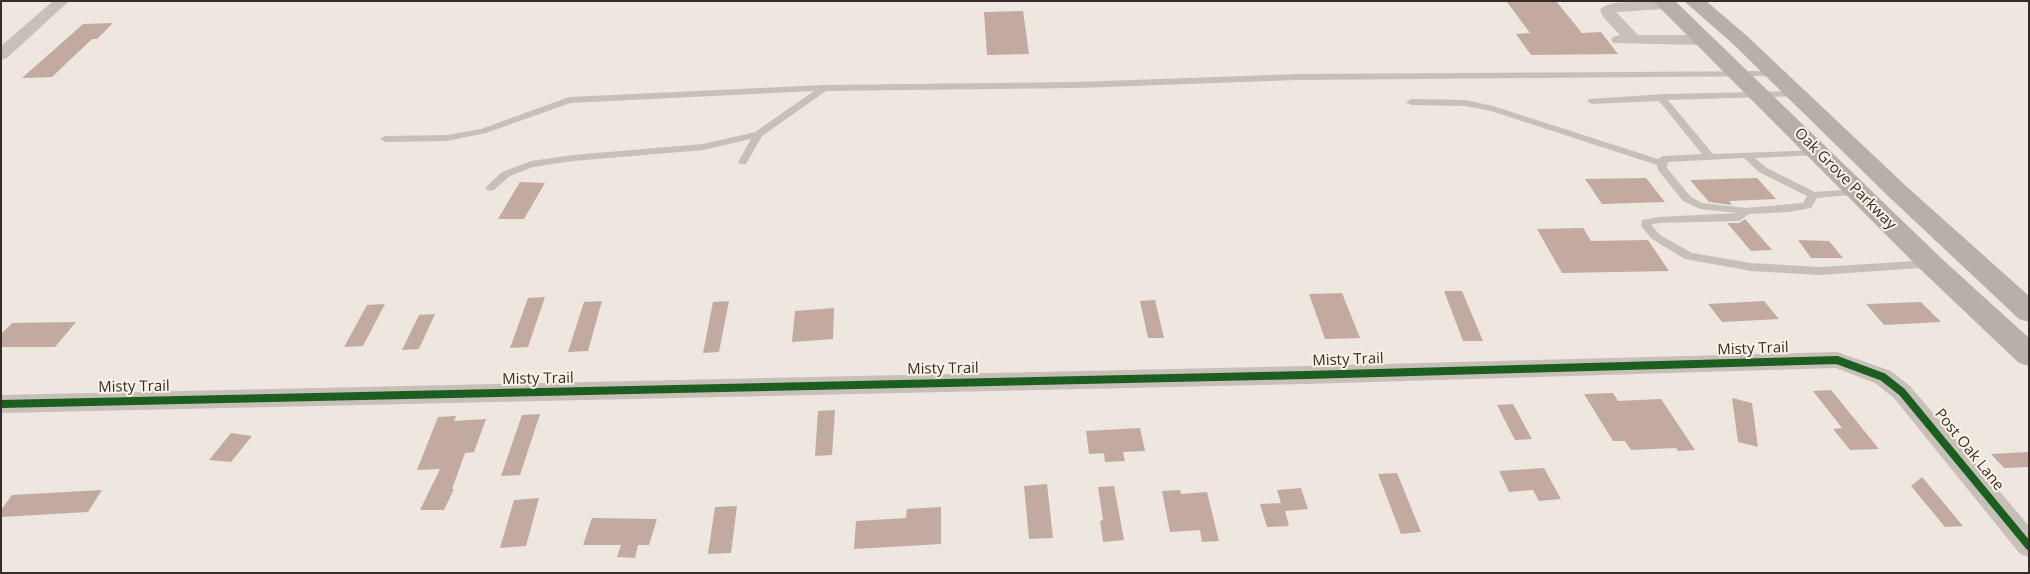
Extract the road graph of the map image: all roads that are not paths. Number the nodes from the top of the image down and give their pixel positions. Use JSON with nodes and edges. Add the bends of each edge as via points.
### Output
{"nodes":[{"id":1,"x":62,"y":1,"type":"edge"},
{"id":2,"x":1694,"y":1,"type":"edge"},
{"id":3,"x":1664,"y":2,"type":"edge"},
{"id":4,"x":1704,"y":40,"type":"junction"},
{"id":5,"x":1,"y":55,"type":"edge"},
{"id":6,"x":1776,"y":74,"type":"junction"},
{"id":7,"x":1739,"y":75,"type":"junction"},
{"id":8,"x":824,"y":88,"type":"junction"},
{"id":9,"x":1798,"y":94,"type":"junction"},
{"id":10,"x":1759,"y":95,"type":"junction"},
{"id":11,"x":1663,"y":98,"type":"junction"},
{"id":12,"x":1592,"y":101,"type":"dead end"},
{"id":13,"x":1411,"y":102,"type":"dead end"},
{"id":14,"x":758,"y":134,"type":"junction"},
{"id":15,"x":385,"y":139,"type":"dead end"},
{"id":16,"x":1818,"y":152,"type":"junction"},
{"id":17,"x":1746,"y":156,"type":"junction"},
{"id":18,"x":1710,"y":157,"type":"junction"},
{"id":19,"x":743,"y":162,"type":"dead end"},
{"id":20,"x":1662,"y":163,"type":"junction"},
{"id":21,"x":490,"y":188,"type":"dead end"},
{"id":22,"x":1859,"y":192,"type":"junction"},
{"id":23,"x":1813,"y":195,"type":"junction"},
{"id":24,"x":1746,"y":212,"type":"junction"},
{"id":25,"x":1931,"y":264,"type":"junction"},
{"id":26,"x":2029,"y":312,"type":"edge"},
{"id":27,"x":2029,"y":355,"type":"edge"},
{"id":28,"x":1883,"y":377,"type":"joint"},
{"id":29,"x":1,"y":404,"type":"edge"},
{"id":30,"x":2029,"y":546,"type":"edge"}],
"edges":[{"from":1,"to":5,"type":"street"},
{"from":2,"to":6,"type":"main road","name":"Oak Grove Parkway"},
{"from":3,"to":4,"type":"main road","name":"Oak Grove Parkway"},
{"from":3,"to":4,"type":"street","via":[[1608,10],[1625,40]]},
{"from":4,"to":7,"type":"main road","name":"Oak Grove Parkway"},
{"from":6,"to":7,"type":"lane"},
{"from":6,"to":9,"type":"main road","name":"Oak Grove Parkway"},
{"from":7,"to":8,"type":"lane","via":[[1298,78]]},
{"from":7,"to":10,"type":"main road","name":"Oak Grove Parkway"},
{"from":8,"to":14,"type":"lane"},
{"from":8,"to":15,"type":"lane","via":[[569,100],[483,131],[447,138]]},
{"from":9,"to":10,"type":"lane"},
{"from":9,"to":26,"type":"main road","name":"Oak Grove Parkway","via":[[1904,198]]},
{"from":10,"to":11,"type":"lane"},
{"from":10,"to":16,"type":"main road","name":"Oak Grove Parkway"},
{"from":11,"to":12,"type":"lane"},
{"from":11,"to":18,"type":"lane"},
{"from":13,"to":20,"type":"lane","via":[[1465,103],[1493,109]]},
{"from":14,"to":19,"type":"lane"},
{"from":14,"to":21,"type":"lane","via":[[703,148],[531,164],[506,174]]},
{"from":16,"to":17,"type":"lane"},
{"from":16,"to":22,"type":"main road","name":"Oak Grove Parkway"},
{"from":17,"to":18,"type":"lane"},
{"from":17,"to":23,"type":"lane","via":[[1763,170]]},
{"from":18,"to":20,"type":"lane","via":[[1663,159]]},
{"from":20,"to":24,"type":"lane","via":[[1662,168],[1687,199],[1700,206]]},
{"from":22,"to":23,"type":"lane"},
{"from":22,"to":25,"type":"main road","name":"Oak Grove Parkway"},
{"from":23,"to":24,"type":"lane","via":[[1807,206]]},
{"from":24,"to":25,"type":"lane","via":[[1739,218],[1658,220],[1646,222],[1646,226],[1656,237],[1689,256],[1717,262],[1820,271]]},
{"from":25,"to":27,"type":"main road","name":"Oak Grove Parkway"},
{"from":28,"to":29,"type":"street","name":"Misty Trail","via":[[1837,360]]},
{"from":28,"to":30,"type":"street","name":"Post Oak Lane","via":[[1916,408]]}]}
